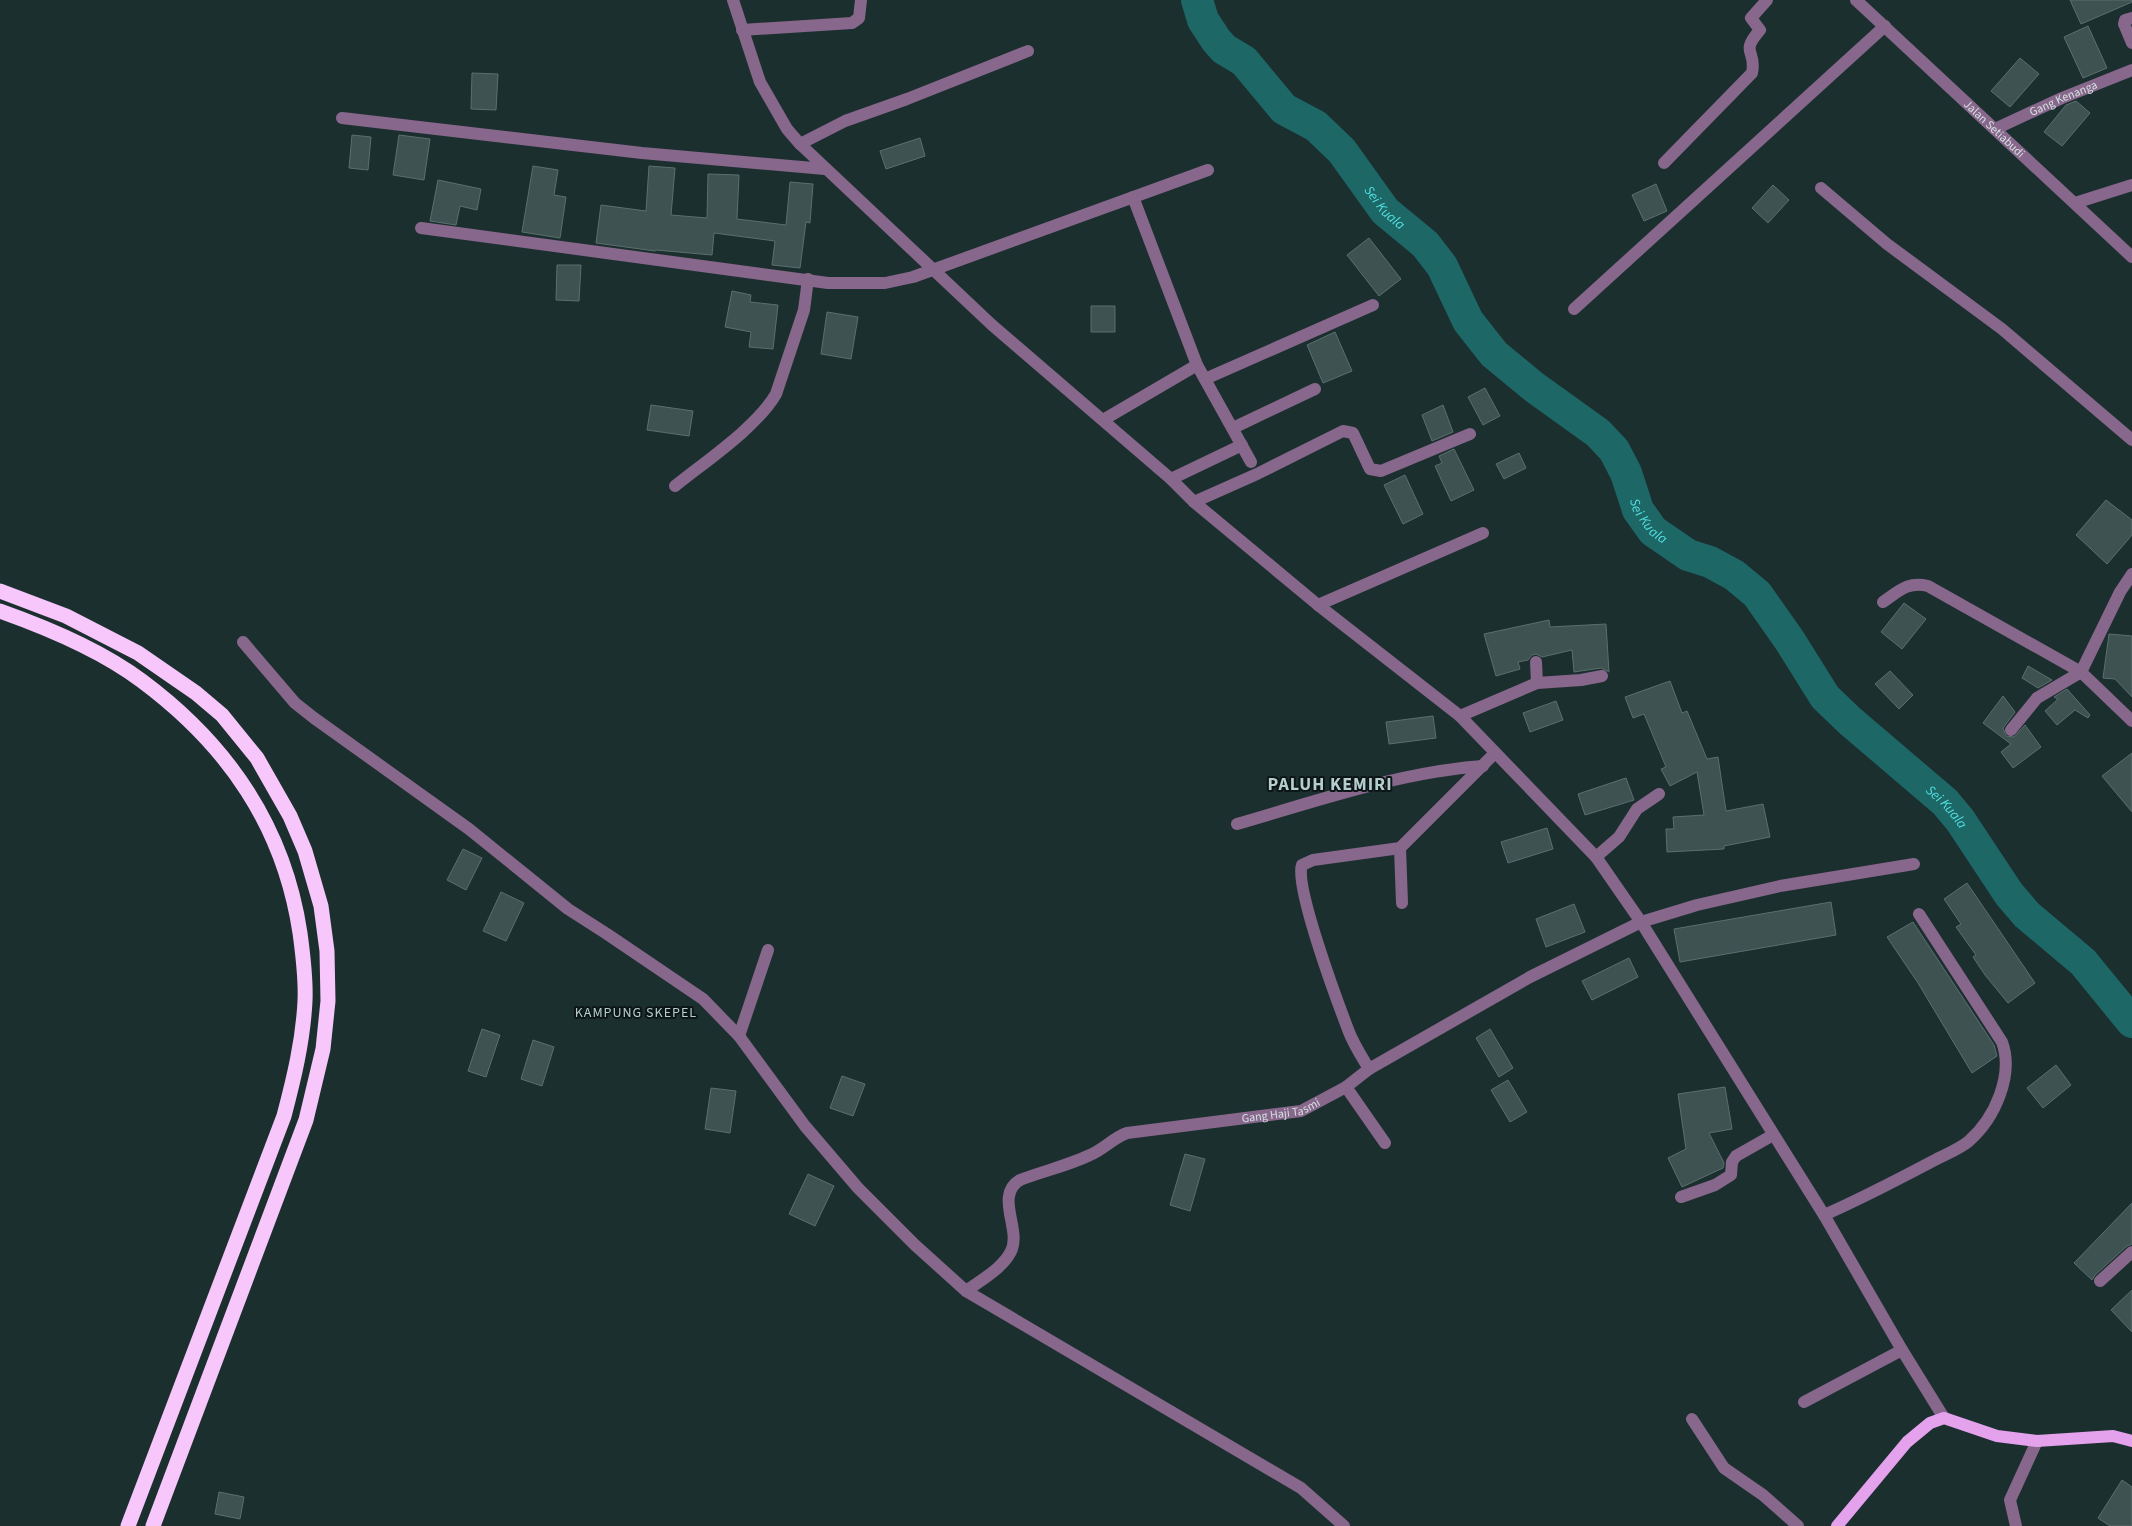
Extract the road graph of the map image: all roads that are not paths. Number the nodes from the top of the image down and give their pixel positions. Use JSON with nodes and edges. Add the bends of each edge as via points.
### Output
{"nodes":[{"id":1,"x":733,"y":0,"type":"edge"},
{"id":2,"x":861,"y":0,"type":"edge"},
{"id":3,"x":1767,"y":0,"type":"edge"},
{"id":4,"x":1856,"y":0,"type":"edge"},
{"id":5,"x":2132,"y":18,"type":"edge"},
{"id":6,"x":1885,"y":26,"type":"junction"},
{"id":7,"x":742,"y":30,"type":"junction"},
{"id":8,"x":2132,"y":44,"type":"edge"},
{"id":9,"x":1028,"y":51,"type":"dead end"},
{"id":10,"x":2132,"y":70,"type":"edge"},
{"id":11,"x":342,"y":118,"type":"dead end"},
{"id":12,"x":1994,"y":129,"type":"junction"},
{"id":13,"x":800,"y":144,"type":"junction"},
{"id":14,"x":1664,"y":163,"type":"dead end"},
{"id":15,"x":825,"y":169,"type":"junction"},
{"id":16,"x":1208,"y":170,"type":"dead end"},
{"id":17,"x":2132,"y":185,"type":"edge"},
{"id":18,"x":1821,"y":188,"type":"dead end"},
{"id":19,"x":1133,"y":197,"type":"junction"},
{"id":20,"x":2075,"y":203,"type":"junction"},
{"id":21,"x":421,"y":228,"type":"dead end"},
{"id":22,"x":2132,"y":257,"type":"edge"},
{"id":23,"x":934,"y":270,"type":"junction"},
{"id":24,"x":808,"y":279,"type":"junction"},
{"id":25,"x":1373,"y":305,"type":"dead end"},
{"id":26,"x":1574,"y":309,"type":"dead end"},
{"id":27,"x":1198,"y":365,"type":"junction"},
{"id":28,"x":1206,"y":379,"type":"junction"},
{"id":29,"x":1315,"y":389,"type":"dead end"},
{"id":30,"x":1103,"y":420,"type":"junction"},
{"id":31,"x":1233,"y":428,"type":"junction"},
{"id":32,"x":1470,"y":434,"type":"dead end"},
{"id":33,"x":2132,"y":440,"type":"edge"},
{"id":34,"x":1242,"y":445,"type":"junction"},
{"id":35,"x":1251,"y":462,"type":"dead end"},
{"id":36,"x":1171,"y":479,"type":"junction"},
{"id":37,"x":675,"y":486,"type":"dead end"},
{"id":38,"x":1194,"y":502,"type":"junction"},
{"id":39,"x":1483,"y":533,"type":"dead end"},
{"id":40,"x":2132,"y":574,"type":"edge"},
{"id":41,"x":0,"y":591,"type":"edge"},
{"id":42,"x":1883,"y":602,"type":"dead end"},
{"id":43,"x":1318,"y":604,"type":"junction"},
{"id":44,"x":0,"y":611,"type":"edge"},
{"id":45,"x":243,"y":642,"type":"dead end"},
{"id":46,"x":1536,"y":662,"type":"dead end"},
{"id":47,"x":2081,"y":672,"type":"junction"},
{"id":48,"x":1602,"y":676,"type":"dead end"},
{"id":49,"x":1537,"y":683,"type":"junction"},
{"id":50,"x":1460,"y":716,"type":"junction"},
{"id":51,"x":2132,"y":721,"type":"edge"},
{"id":52,"x":2011,"y":730,"type":"dead end"},
{"id":53,"x":1495,"y":752,"type":"junction"},
{"id":54,"x":1483,"y":766,"type":"junction"},
{"id":55,"x":1660,"y":794,"type":"dead end"},
{"id":56,"x":1237,"y":824,"type":"dead end"},
{"id":57,"x":1400,"y":848,"type":"junction"},
{"id":58,"x":1596,"y":856,"type":"junction"},
{"id":59,"x":1914,"y":864,"type":"dead end"},
{"id":60,"x":1402,"y":904,"type":"dead end"},
{"id":61,"x":1919,"y":914,"type":"dead end"},
{"id":62,"x":1641,"y":922,"type":"junction"},
{"id":63,"x":768,"y":950,"type":"dead end"},
{"id":64,"x":739,"y":1036,"type":"junction"},
{"id":65,"x":1369,"y":1069,"type":"junction"},
{"id":66,"x":1346,"y":1087,"type":"junction"},
{"id":67,"x":1773,"y":1135,"type":"junction"},
{"id":68,"x":1385,"y":1143,"type":"dead end"},
{"id":69,"x":1681,"y":1197,"type":"dead end"},
{"id":70,"x":1824,"y":1215,"type":"junction"},
{"id":71,"x":2132,"y":1252,"type":"edge"},
{"id":72,"x":2100,"y":1281,"type":"dead end"},
{"id":73,"x":966,"y":1291,"type":"junction"},
{"id":74,"x":1902,"y":1350,"type":"junction"},
{"id":75,"x":1804,"y":1402,"type":"dead end"},
{"id":76,"x":1944,"y":1418,"type":"junction"},
{"id":77,"x":1692,"y":1419,"type":"dead end"},
{"id":78,"x":2037,"y":1441,"type":"junction"},
{"id":79,"x":2132,"y":1441,"type":"edge"},
{"id":80,"x":128,"y":1526,"type":"edge"},
{"id":81,"x":152,"y":1526,"type":"edge"},
{"id":82,"x":1344,"y":1526,"type":"edge"},
{"id":83,"x":1798,"y":1526,"type":"edge"},
{"id":84,"x":1837,"y":1526,"type":"edge"},
{"id":85,"x":2016,"y":1526,"type":"edge"}],
"edges":[{"from":1,"to":7,"type":"street"},
{"from":2,"to":7,"type":"street","via":[[859,18],[852,23]]},
{"from":3,"to":14,"type":"street","via":[[1750,18],[1760,30],[1749,46],[1752,73]]},
{"from":4,"to":6,"type":"street","name":"Jalan Setiabudi"},
{"from":5,"to":8,"type":"street","via":[[2125,20],[2124,24]]},
{"from":6,"to":12,"type":"street","name":"Jalan Setiabudi"},
{"from":6,"to":26,"type":"street"},
{"from":7,"to":13,"type":"street","via":[[766,95]]},
{"from":9,"to":13,"type":"street","via":[[846,121]]},
{"from":10,"to":12,"type":"street","name":"Gang Kenanga"},
{"from":11,"to":15,"type":"street","via":[[642,153]]},
{"from":12,"to":20,"type":"street","name":"Jalan Setiabudi"},
{"from":13,"to":15,"type":"street"},
{"from":15,"to":23,"type":"street"},
{"from":16,"to":19,"type":"street"},
{"from":17,"to":20,"type":"street"},
{"from":18,"to":33,"type":"street","via":[[1887,244],[2002,329]]},
{"from":19,"to":23,"type":"street"},
{"from":19,"to":27,"type":"street"},
{"from":20,"to":22,"type":"street","name":"Jalan Setiabudi"},
{"from":21,"to":24,"type":"street"},
{"from":23,"to":24,"type":"street","via":[[885,283],[850,284]]},
{"from":23,"to":30,"type":"street","via":[[992,325]]},
{"from":24,"to":37,"type":"street","via":[[804,310],[769,406]]},
{"from":25,"to":28,"type":"street"},
{"from":27,"to":28,"type":"street"},
{"from":27,"to":30,"type":"street"},
{"from":28,"to":31,"type":"street"},
{"from":29,"to":31,"type":"street"},
{"from":30,"to":36,"type":"street"},
{"from":31,"to":34,"type":"street"},
{"from":32,"to":38,"type":"street","via":[[1376,471],[1370,469],[1352,433],[1343,431]]},
{"from":34,"to":35,"type":"street"},
{"from":34,"to":36,"type":"street"},
{"from":36,"to":38,"type":"street"},
{"from":38,"to":43,"type":"street"},
{"from":39,"to":43,"type":"street"},
{"from":40,"to":47,"type":"street"},
{"from":41,"to":81,"type":"highway","via":[[66,616],[138,653],[196,692],[222,715],[257,758],[290,816],[305,851],[321,906],[327,951],[328,1002],[323,1049],[306,1120]]},
{"from":42,"to":47,"type":"street","via":[[1908,586],[1917,583],[1928,586]]},
{"from":43,"to":50,"type":"street"},
{"from":44,"to":80,"type":"highway","via":[[86,647],[142,680],[198,730],[235,773],[264,818],[280,851],[296,909],[303,954],[305,999],[301,1049],[284,1116]]},
{"from":45,"to":64,"type":"street","via":[[295,702],[314,718],[469,829],[568,909],[703,999]]},
{"from":46,"to":49,"type":"street"},
{"from":47,"to":51,"type":"street"},
{"from":47,"to":52,"type":"street","via":[[2037,698]]},
{"from":48,"to":49,"type":"street"},
{"from":49,"to":50,"type":"street"},
{"from":50,"to":53,"type":"street"},
{"from":53,"to":54,"type":"street"},
{"from":53,"to":58,"type":"street"},
{"from":54,"to":56,"type":"street","via":[[1437,771]]},
{"from":54,"to":57,"type":"street"},
{"from":55,"to":58,"type":"street","via":[[1637,809],[1619,837]]},
{"from":57,"to":60,"type":"street"},
{"from":57,"to":65,"type":"street","via":[[1313,860],[1302,865],[1300,871],[1322,955],[1350,1034]]},
{"from":58,"to":62,"type":"street"},
{"from":59,"to":62,"type":"street","name":"Gang Haji Tasmi","via":[[1780,886]]},
{"from":61,"to":70,"type":"street","via":[[2002,1042],[2006,1053],[2003,1090],[1989,1116],[1969,1141],[1861,1200]]},
{"from":62,"to":65,"type":"street","name":"Gang Haji Tasmi","via":[[1530,976]]},
{"from":62,"to":67,"type":"street"},
{"from":63,"to":64,"type":"street"},
{"from":64,"to":73,"type":"street","via":[[806,1126],[858,1188]]},
{"from":65,"to":66,"type":"street","name":"Gang Haji Tasmi"},
{"from":66,"to":68,"type":"street"},
{"from":66,"to":73,"type":"street","name":"Gang Haji Tasmi","via":[[1301,1111],[1127,1133],[1093,1154],[1020,1180],[1009,1193],[1013,1247],[1002,1263]]},
{"from":67,"to":69,"type":"street","via":[[1736,1156],[1731,1175],[1715,1185]]},
{"from":67,"to":70,"type":"street"},
{"from":70,"to":74,"type":"street"},
{"from":71,"to":72,"type":"street"},
{"from":73,"to":82,"type":"street","via":[[1301,1488]]},
{"from":74,"to":75,"type":"street"},
{"from":74,"to":76,"type":"street"},
{"from":76,"to":78,"type":"main road","via":[[1997,1436]]},
{"from":76,"to":84,"type":"main road","via":[[1930,1423],[1907,1442]]},
{"from":77,"to":83,"type":"street","via":[[1724,1468],[1763,1495]]},
{"from":78,"to":79,"type":"main road","via":[[2113,1436]]},
{"from":78,"to":85,"type":"street","via":[[2010,1500]]}]}
